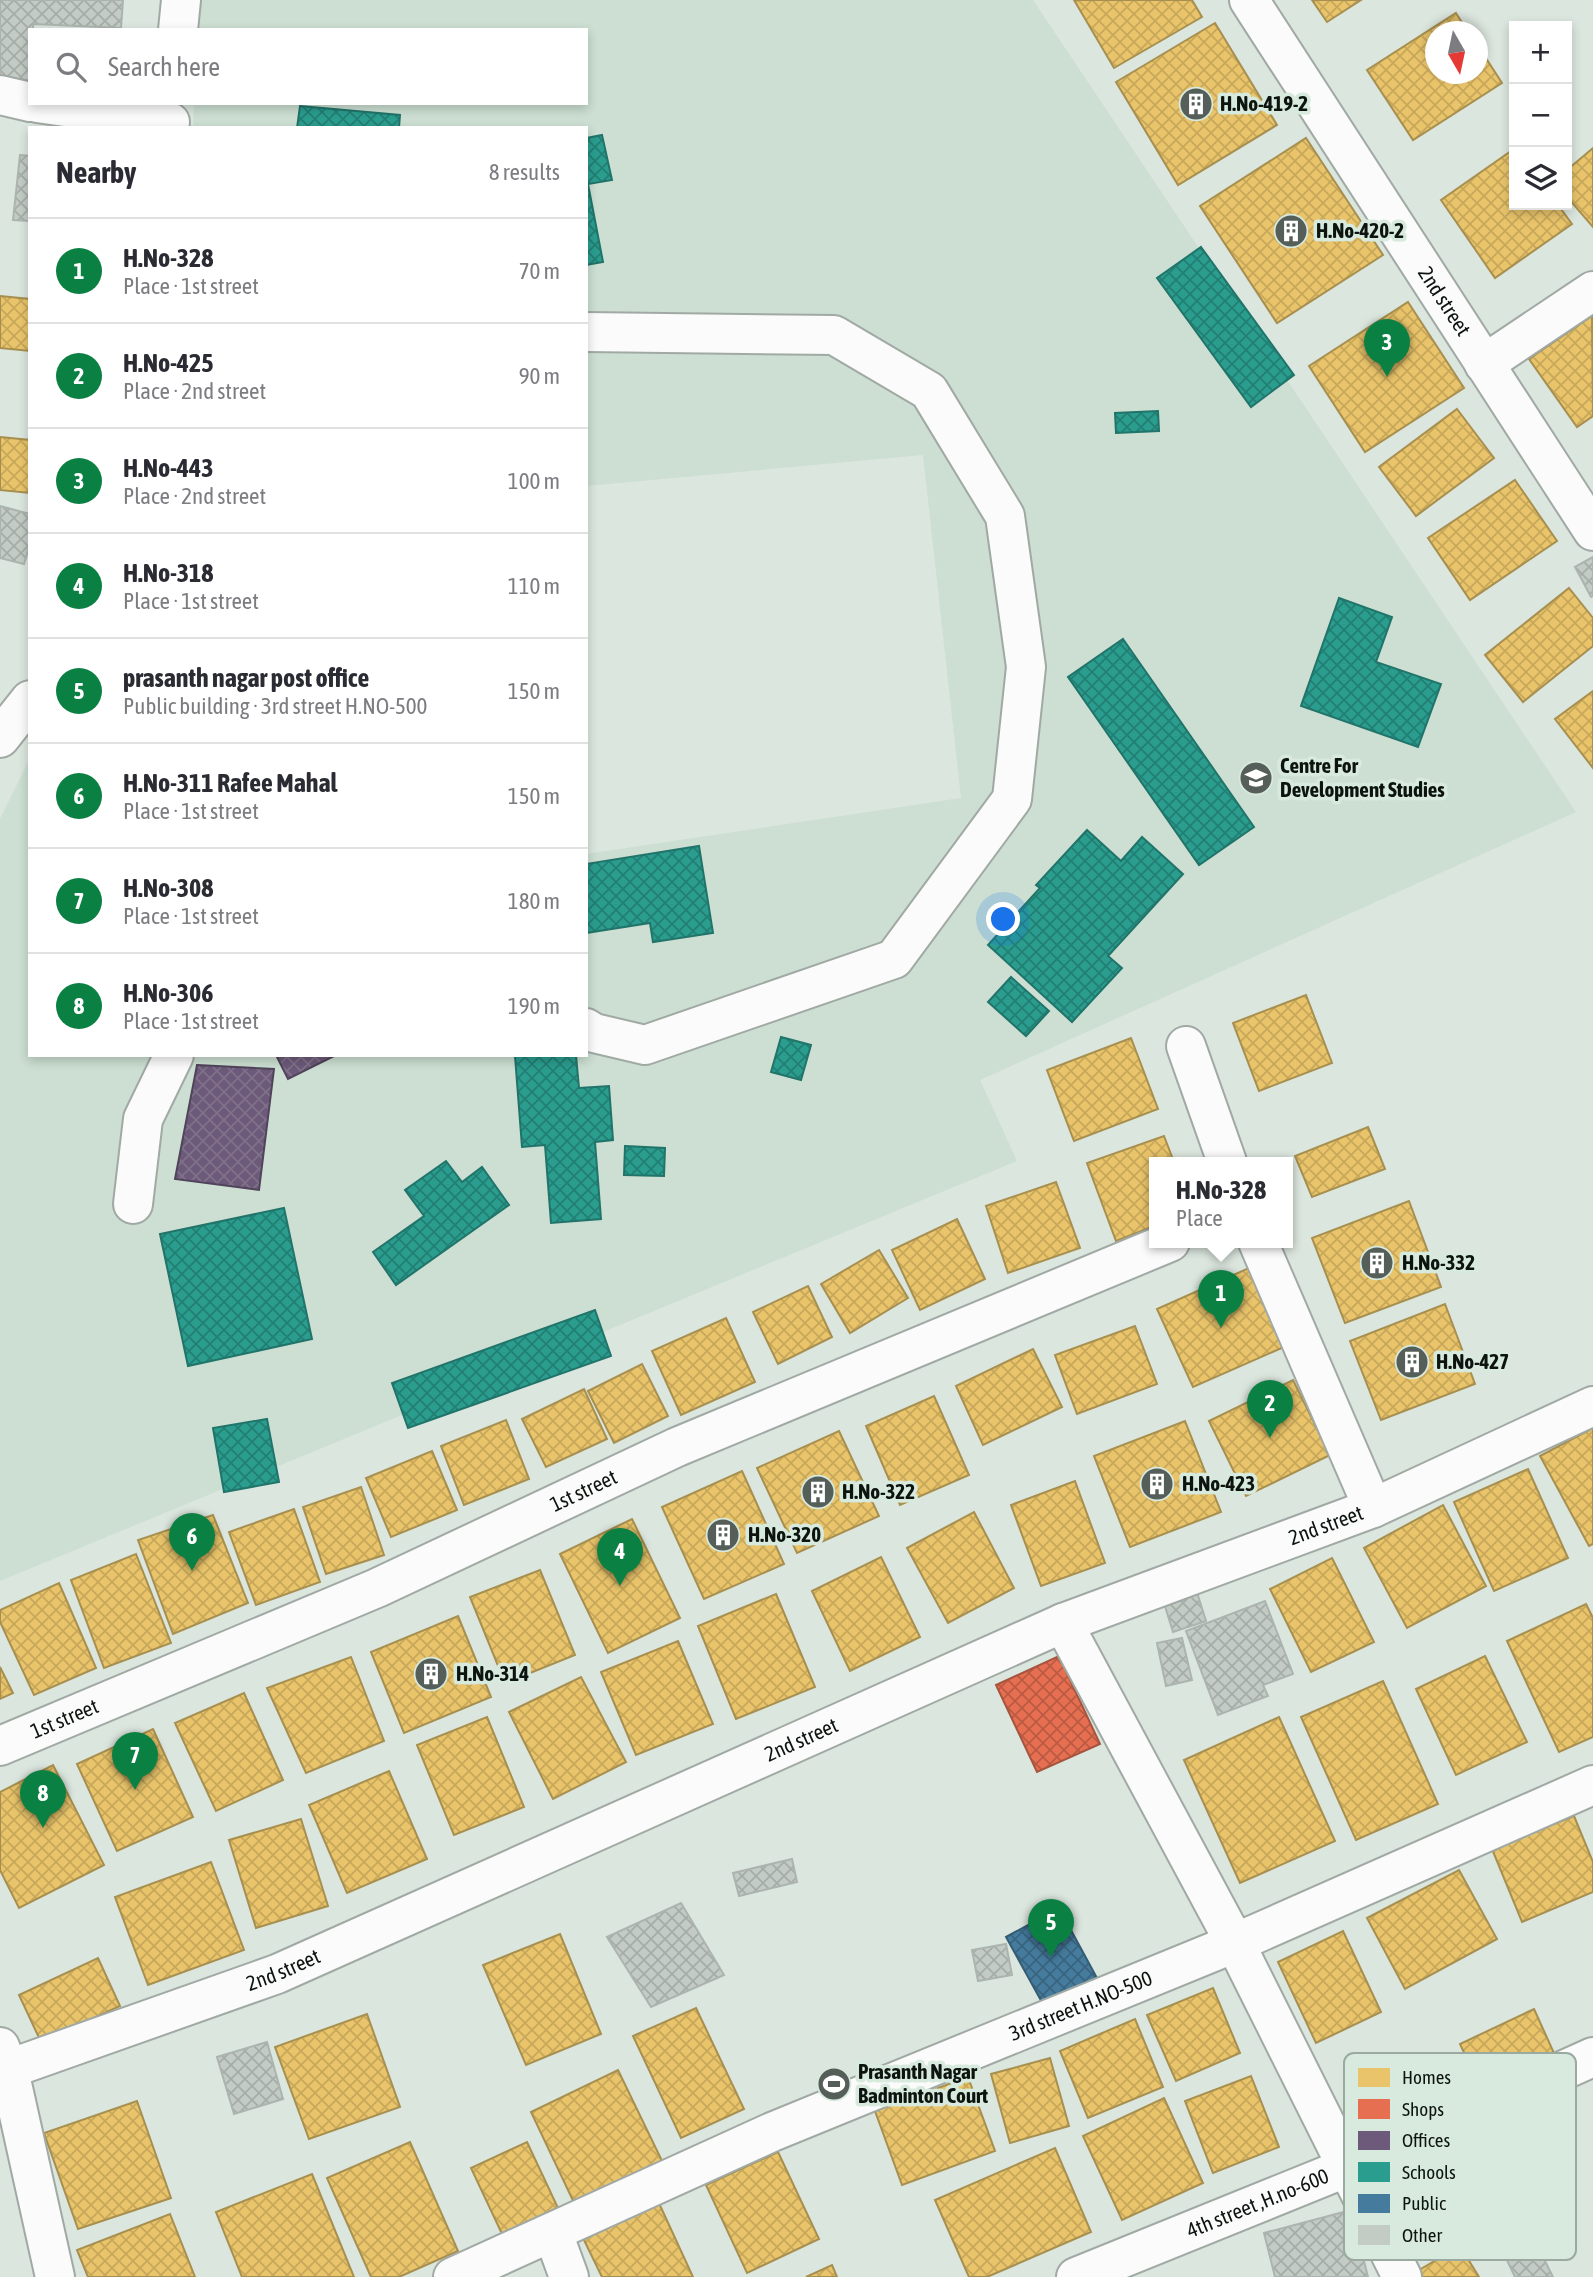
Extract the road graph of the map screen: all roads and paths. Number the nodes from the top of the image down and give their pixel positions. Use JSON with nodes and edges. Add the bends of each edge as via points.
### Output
{"nodes":[{"id":1,"x":181,"y":0,"type":"edge"},
{"id":2,"x":1249,"y":0,"type":"edge"},
{"id":3,"x":178,"y":28,"type":"edge"},
{"id":4,"x":0,"y":95,"type":"edge"},
{"id":5,"x":28,"y":102,"type":"edge"},
{"id":6,"x":55,"y":105,"type":"edge"},
{"id":7,"x":171,"y":118,"type":"edge"},
{"id":8,"x":1584,"y":296,"type":"edge"},
{"id":9,"x":588,"y":332,"type":"edge"},
{"id":10,"x":1484,"y":364,"type":"junction"},
{"id":11,"x":1593,"y":531,"type":"edge"},
{"id":12,"x":28,"y":702,"type":"edge"},
{"id":13,"x":0,"y":738,"type":"edge"},
{"id":14,"x":588,"y":1029,"type":"edge"},
{"id":15,"x":1186,"y":1046,"type":"dead end"},
{"id":16,"x":173,"y":1057,"type":"edge"},
{"id":17,"x":1225,"y":1157,"type":"edge"},
{"id":18,"x":133,"y":1204,"type":"dead end"},
{"id":19,"x":1156,"y":1248,"type":"edge"},
{"id":20,"x":1261,"y":1248,"type":"edge"},
{"id":21,"x":1593,"y":1406,"type":"edge"},
{"id":22,"x":1373,"y":1508,"type":"junction"},
{"id":23,"x":1063,"y":1623,"type":"junction"},
{"id":24,"x":0,"y":1746,"type":"edge"},
{"id":25,"x":1593,"y":1785,"type":"edge"},
{"id":26,"x":1235,"y":1943,"type":"junction"},
{"id":27,"x":1593,"y":2057,"type":"edge"},
{"id":28,"x":3,"y":2063,"type":"edge"},
{"id":29,"x":1576,"y":2065,"type":"edge"},
{"id":30,"x":1344,"y":2159,"type":"edge"},
{"id":31,"x":1344,"y":2169,"type":"edge"},
{"id":32,"x":553,"y":2232,"type":"junction"},
{"id":33,"x":1394,"y":2260,"type":"edge"},
{"id":34,"x":55,"y":2277,"type":"edge"},
{"id":35,"x":453,"y":2277,"type":"edge"},
{"id":36,"x":569,"y":2277,"type":"edge"},
{"id":37,"x":1076,"y":2277,"type":"edge"},
{"id":38,"x":1402,"y":2277,"type":"edge"}],
"edges":[{"from":1,"to":3,"type":"street"},
{"from":2,"to":10,"type":"street","name":"2nd street"},
{"from":4,"to":5,"type":"street"},
{"from":6,"to":7,"type":"street"},
{"from":8,"to":10,"type":"street"},
{"from":9,"to":14,"type":"street","via":[[834,335],[929,391],[1004,516],[1026,667],[1012,799],[894,959],[645,1045]]},
{"from":10,"to":11,"type":"street","name":"2nd street"},
{"from":12,"to":13,"type":"street"},
{"from":15,"to":17,"type":"street"},
{"from":16,"to":18,"type":"street","via":[[143,1119]]},
{"from":19,"to":24,"type":"street","name":"1st street","via":[[677,1447],[377,1588]]},
{"from":20,"to":22,"type":"street"},
{"from":21,"to":22,"type":"street","name":"2nd street"},
{"from":22,"to":23,"type":"street","name":"2nd street"},
{"from":23,"to":26,"type":"street"},
{"from":23,"to":28,"type":"street","name":"2nd street","via":[[277,1974]]},
{"from":25,"to":26,"type":"street","name":"3rd street H.NO-500"},
{"from":26,"to":30,"type":"street"},
{"from":26,"to":32,"type":"street","name":"3rd street H.NO-500","via":[[772,2132]]},
{"from":27,"to":29,"type":"street","name":"4th street ,H.no-600"},
{"from":28,"to":34,"type":"street"},
{"from":31,"to":37,"type":"street","name":"4th street ,H.no-600"},
{"from":32,"to":35,"type":"street","name":"3rd street H.NO-500"},
{"from":32,"to":36,"type":"street"},
{"from":33,"to":38,"type":"street"}]}
